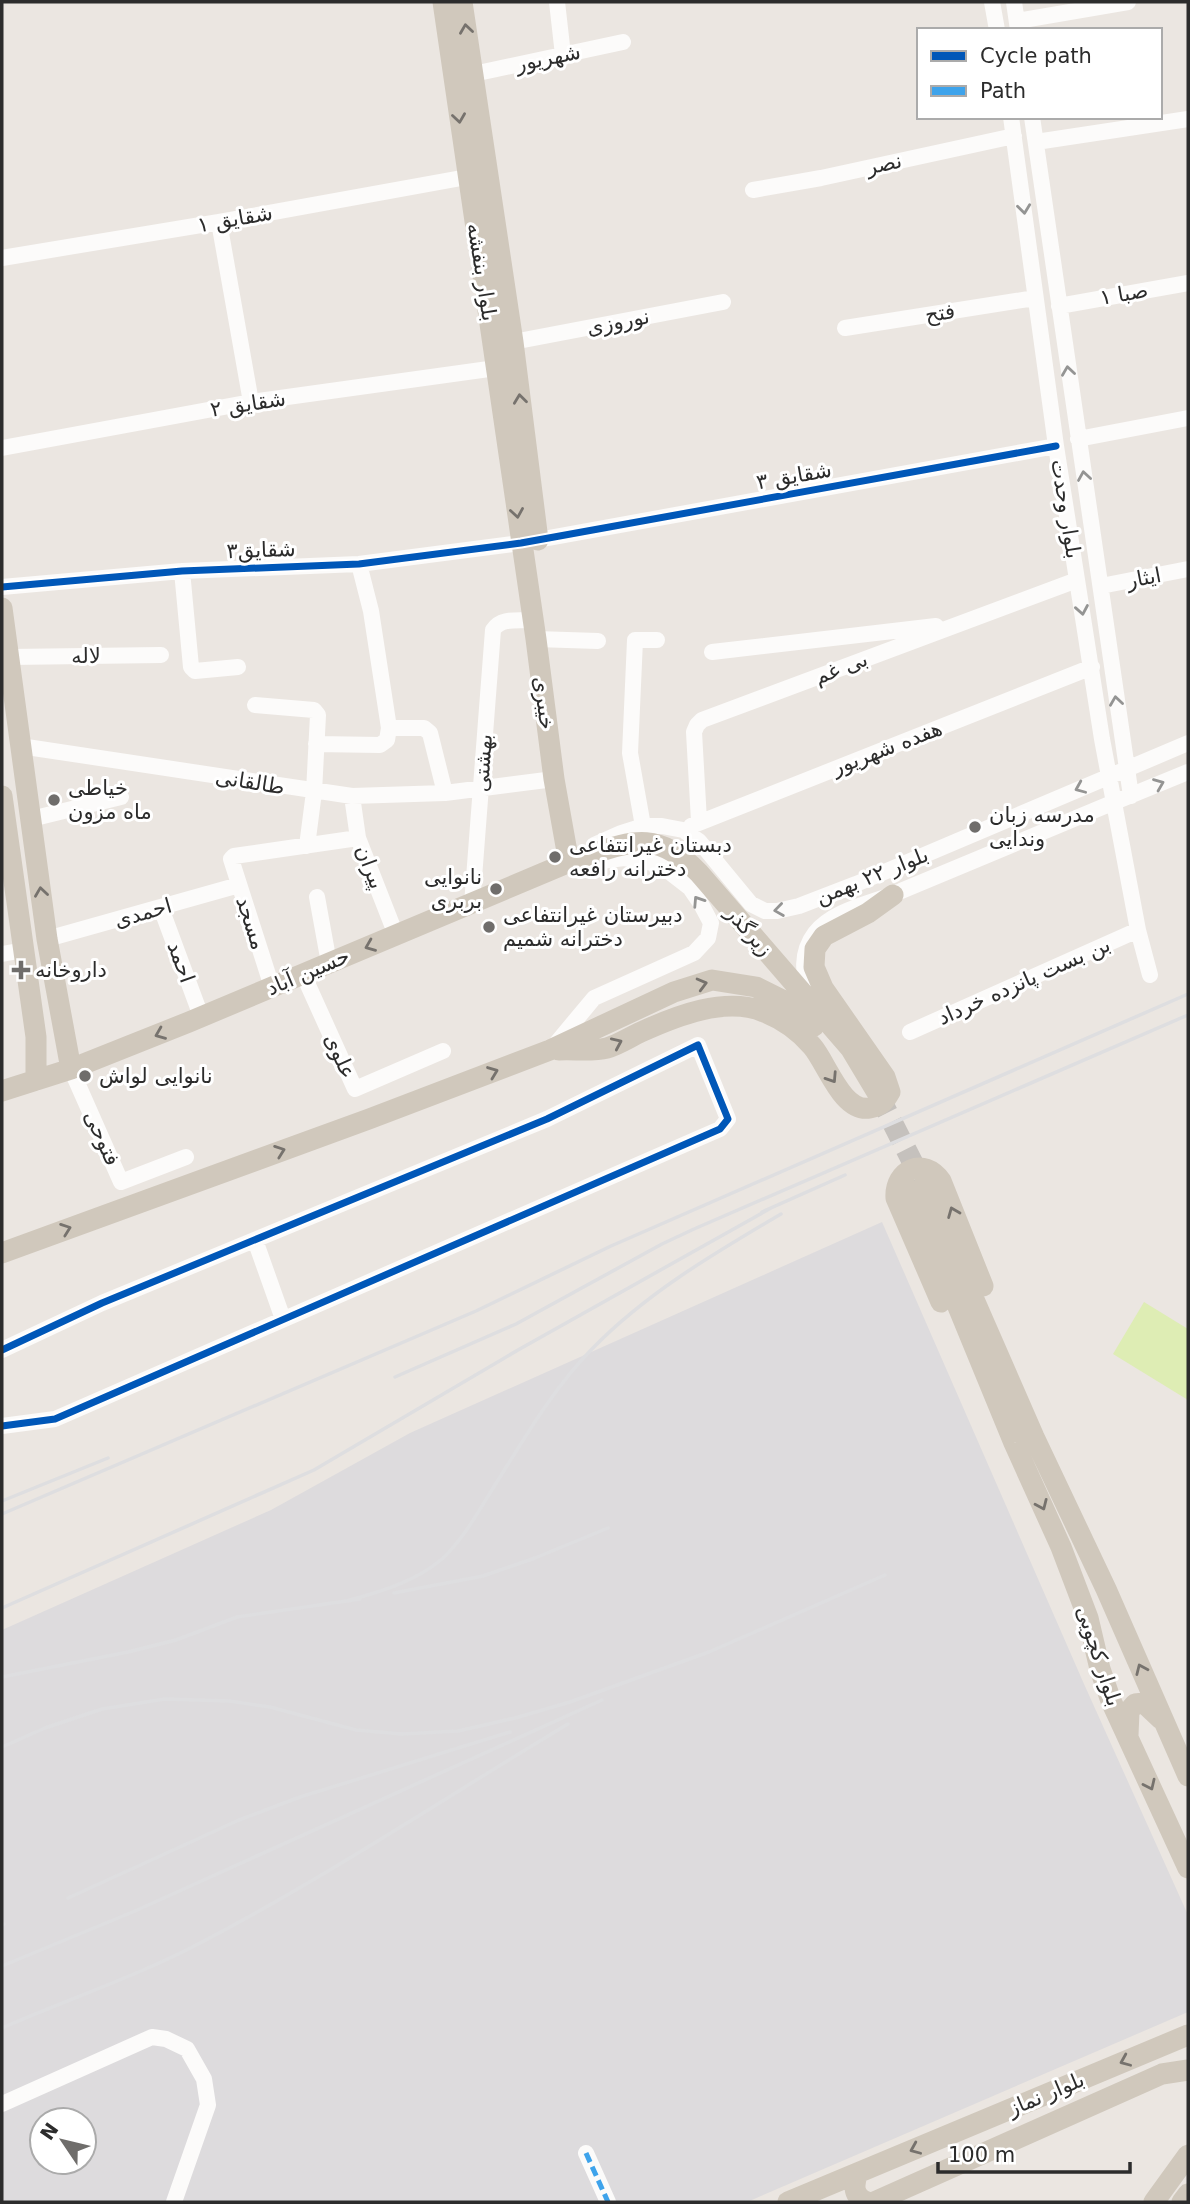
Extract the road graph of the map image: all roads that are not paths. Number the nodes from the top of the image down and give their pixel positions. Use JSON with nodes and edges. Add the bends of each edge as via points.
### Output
{"nodes":[{"id":1,"x":443,"y":2,"type":"edge"},
{"id":2,"x":463,"y":2,"type":"edge"},
{"id":3,"x":557,"y":2,"type":"edge"},
{"id":4,"x":992,"y":2,"type":"edge"},
{"id":5,"x":1014,"y":2,"type":"edge"},
{"id":6,"x":1128,"y":2,"type":"edge"},
{"id":7,"x":1018,"y":25,"type":"edge"},
{"id":8,"x":997,"y":28,"type":"edge"},
{"id":9,"x":623,"y":42,"type":"dead end"},
{"id":10,"x":563,"y":55,"type":"junction"},
{"id":11,"x":463,"y":76,"type":"junction"},
{"id":12,"x":1011,"y":119,"type":"edge"},
{"id":13,"x":1032,"y":119,"type":"edge"},
{"id":14,"x":1188,"y":119,"type":"edge"},
{"id":15,"x":1014,"y":136,"type":"junction"},
{"id":16,"x":1036,"y":142,"type":"junction"},
{"id":17,"x":1040,"y":173,"type":"junction"},
{"id":18,"x":1020,"y":176,"type":"junction"},
{"id":19,"x":467,"y":177,"type":"junction"},
{"id":20,"x":753,"y":190,"type":"dead end"},
{"id":21,"x":219,"y":222,"type":"junction"},
{"id":22,"x":2,"y":258,"type":"edge"},
{"id":23,"x":1188,"y":283,"type":"edge"},
{"id":24,"x":1035,"y":298,"type":"junction"},
{"id":25,"x":723,"y":302,"type":"dead end"},
{"id":26,"x":1059,"y":306,"type":"junction"},
{"id":27,"x":845,"y":328,"type":"dead end"},
{"id":28,"x":513,"y":342,"type":"junction"},
{"id":29,"x":496,"y":368,"type":"junction"},
{"id":30,"x":251,"y":402,"type":"junction"},
{"id":31,"x":1188,"y":418,"type":"edge"},
{"id":32,"x":515,"y":438,"type":"junction"},
{"id":33,"x":1078,"y":439,"type":"junction"},
{"id":34,"x":1056,"y":446,"type":"junction"},
{"id":35,"x":2,"y":448,"type":"edge"},
{"id":36,"x":530,"y":541,"type":"junction"},
{"id":37,"x":359,"y":564,"type":"junction"},
{"id":38,"x":1188,"y":569,"type":"edge"},
{"id":39,"x":182,"y":571,"type":"junction"},
{"id":40,"x":1077,"y":580,"type":"junction"},
{"id":41,"x":1101,"y":586,"type":"junction"},
{"id":42,"x":2,"y":587,"type":"edge"},
{"id":43,"x":2,"y":614,"type":"edge"},
{"id":44,"x":960,"y":623,"type":"junction"},
{"id":45,"x":534,"y":630,"type":"junction"},
{"id":46,"x":657,"y":640,"type":"dead end"},
{"id":47,"x":598,"y":641,"type":"dead end"},
{"id":48,"x":712,"y":652,"type":"dead end"},
{"id":49,"x":161,"y":655,"type":"dead end"},
{"id":50,"x":10,"y":657,"type":"junction"},
{"id":51,"x":238,"y":667,"type":"dead end"},
{"id":52,"x":1092,"y":667,"type":"junction"},
{"id":53,"x":256,"y":705,"type":"dead end"},
{"id":54,"x":389,"y":728,"type":"junction"},
{"id":55,"x":1121,"y":735,"type":"junction"},
{"id":56,"x":1102,"y":739,"type":"junction"},
{"id":57,"x":1188,"y":743,"type":"edge"},
{"id":58,"x":316,"y":744,"type":"junction"},
{"id":59,"x":20,"y":746,"type":"junction"},
{"id":60,"x":1126,"y":769,"type":"junction"},
{"id":61,"x":1188,"y":772,"type":"edge"},
{"id":62,"x":1108,"y":776,"type":"junction"},
{"id":63,"x":554,"y":779,"type":"junction"},
{"id":64,"x":481,"y":789,"type":"junction"},
{"id":65,"x":314,"y":792,"type":"junction"},
{"id":66,"x":445,"y":793,"type":"junction"},
{"id":67,"x":2,"y":796,"type":"edge"},
{"id":68,"x":352,"y":796,"type":"junction"},
{"id":69,"x":1130,"y":796,"type":"junction"},
{"id":70,"x":121,"y":797,"type":"dead end"},
{"id":71,"x":1112,"y":803,"type":"junction"},
{"id":72,"x":31,"y":819,"type":"junction"},
{"id":73,"x":699,"y":821,"type":"junction"},
{"id":74,"x":643,"y":826,"type":"junction"},
{"id":75,"x":683,"y":830,"type":"junction"},
{"id":76,"x":358,"y":838,"type":"junction"},
{"id":77,"x":307,"y":846,"type":"junction"},
{"id":78,"x":924,"y":856,"type":"junction"},
{"id":79,"x":569,"y":862,"type":"junction"},
{"id":80,"x":933,"y":878,"type":"junction"},
{"id":81,"x":239,"y":886,"type":"junction"},
{"id":82,"x":893,"y":895,"type":"junction"},
{"id":83,"x":317,"y":897,"type":"dead end"},
{"id":84,"x":472,"y":904,"type":"junction"},
{"id":85,"x":161,"y":908,"type":"junction"},
{"id":86,"x":1138,"y":930,"type":"junction"},
{"id":87,"x":396,"y":935,"type":"junction"},
{"id":88,"x":47,"y":939,"type":"junction"},
{"id":89,"x":24,"y":950,"type":"junction"},
{"id":90,"x":2,"y":954,"type":"edge"},
{"id":91,"x":329,"y":963,"type":"junction"},
{"id":92,"x":303,"y":974,"type":"junction"},
{"id":93,"x":1150,"y":975,"type":"dead end"},
{"id":94,"x":272,"y":987,"type":"junction"},
{"id":95,"x":802,"y":1004,"type":"junction"},
{"id":96,"x":201,"y":1016,"type":"junction"},
{"id":97,"x":66,"y":1031,"type":"junction"},
{"id":98,"x":910,"y":1032,"type":"dead end"},
{"id":99,"x":36,"y":1037,"type":"junction"},
{"id":100,"x":443,"y":1051,"type":"dead end"},
{"id":101,"x":550,"y":1051,"type":"junction"},
{"id":102,"x":71,"y":1069,"type":"junction"},
{"id":103,"x":36,"y":1080,"type":"junction"},
{"id":104,"x":2,"y":1091,"type":"edge"},
{"id":105,"x":873,"y":1097,"type":"tunnel mouth"},
{"id":106,"x":2,"y":1101,"type":"edge"},
{"id":107,"x":186,"y":1157,"type":"dead end"},
{"id":108,"x":917,"y":1188,"type":"tunnel mouth"},
{"id":109,"x":255,"y":1240,"type":"junction"},
{"id":110,"x":2,"y":1253,"type":"edge"},
{"id":111,"x":283,"y":1319,"type":"junction"},
{"id":112,"x":2,"y":1350,"type":"edge"},
{"id":113,"x":2,"y":1426,"type":"edge"},
{"id":114,"x":1024,"y":1440,"type":"junction"},
{"id":115,"x":1163,"y":1720,"type":"junction"},
{"id":116,"x":1129,"y":1739,"type":"junction"},
{"id":117,"x":1188,"y":1776,"type":"edge"},
{"id":118,"x":1188,"y":1868,"type":"edge"},
{"id":119,"x":1188,"y":2035,"type":"edge"},
{"id":120,"x":1188,"y":2070,"type":"edge"},
{"id":121,"x":2,"y":2104,"type":"edge"},
{"id":122,"x":586,"y":2153,"type":"dead end"},
{"id":123,"x":1188,"y":2155,"type":"edge"},
{"id":124,"x":858,"y":2173,"type":"junction"},
{"id":125,"x":822,"y":2188,"type":"junction"},
{"id":126,"x":1188,"y":2194,"type":"edge"},
{"id":127,"x":174,"y":2202,"type":"edge"},
{"id":128,"x":608,"y":2202,"type":"edge"},
{"id":129,"x":788,"y":2202,"type":"edge"},
{"id":130,"x":843,"y":2202,"type":"edge"},
{"id":131,"x":867,"y":2202,"type":"edge"},
{"id":132,"x":874,"y":2202,"type":"edge"},
{"id":133,"x":1154,"y":2202,"type":"edge"},
{"id":134,"x":1182,"y":2202,"type":"edge"}],
"edges":[{"from":1,"to":11,"type":"main road","name":"بلوار بنفشه"},
{"from":11,"to":2,"type":"main road","name":"بلوار بنفشه","one_way":true},
{"from":3,"to":10,"type":"street"},
{"from":4,"to":8,"type":"street"},
{"from":5,"to":7,"type":"street"},
{"from":6,"to":7,"type":"street"},
{"from":9,"to":10,"type":"street","name":"شهریور"},
{"from":10,"to":11,"type":"street","name":"شهریور"},
{"from":11,"to":19,"type":"main road","name":"بلوار بنفشه","one_way":true},
{"from":11,"to":28,"type":"main road","name":"بلوار بنفشه"},
{"from":12,"to":15,"type":"street","name":"بلوار وحدت"},
{"from":13,"to":16,"type":"street","name":"بلوار وحدت"},
{"from":14,"to":16,"type":"street"},
{"from":15,"to":18,"type":"street","name":"بلوار وحدت"},
{"from":15,"to":20,"type":"street","name":"نصر"},
{"from":16,"to":17,"type":"street","name":"بلوار وحدت"},
{"from":17,"to":18,"type":"street"},
{"from":17,"to":26,"type":"street","name":"بلوار وحدت"},
{"from":18,"to":24,"type":"street","name":"بلوار وحدت","one_way":true},
{"from":19,"to":21,"type":"street","name":"شقایق ۱"},
{"from":19,"to":29,"type":"main road","name":"بلوار بنفشه"},
{"from":21,"to":22,"type":"street","name":"شقایق ۱"},
{"from":21,"to":30,"type":"street"},
{"from":23,"to":26,"type":"street","name":"صبا ۱"},
{"from":24,"to":27,"type":"street","name":"فتح"},
{"from":24,"to":34,"type":"street","name":"بلوار وحدت"},
{"from":25,"to":28,"type":"street","name":"نوروزی"},
{"from":33,"to":26,"type":"street","name":"بلوار وحدت","one_way":true},
{"from":32,"to":28,"type":"main road","name":"بلوار بنفشه","one_way":true},
{"from":29,"to":30,"type":"street","name":"شقایق ۲"},
{"from":29,"to":32,"type":"main road","name":"بلوار بنفشه"},
{"from":30,"to":35,"type":"street","name":"شقایق ۲"},
{"from":31,"to":33,"type":"street"},
{"from":32,"to":36,"type":"main road","name":"بلوار بنفشه"},
{"from":41,"to":33,"type":"street","name":"بلوار وحدت","one_way":true},
{"from":34,"to":36,"type":"street","name":"شقایق ۳"},
{"from":34,"to":40,"type":"street","name":"بلوار وحدت"},
{"from":36,"to":37,"type":"street","name":"شقایق۳"},
{"from":36,"to":45,"type":"main road","name":"خیبری"},
{"from":37,"to":39,"type":"street","name":"شقایق۳"},
{"from":37,"to":54,"type":"street"},
{"from":38,"to":41,"type":"street","name":"ایثار"},
{"from":39,"to":42,"type":"street","name":"شقایق۳"},
{"from":39,"to":51,"type":"street","via":[[191,667],[195,671]]},
{"from":40,"to":44,"type":"street","name":"بی غم"},
{"from":40,"to":52,"type":"street","name":"بلوار وحدت","one_way":true},
{"from":55,"to":41,"type":"street","name":"بلوار وحدت","one_way":true},
{"from":43,"to":50,"type":"main road"},
{"from":44,"to":48,"type":"street"},
{"from":44,"to":73,"type":"street","name":"بی غم","via":[[702,720],[694,732]]},
{"from":45,"to":47,"type":"street"},
{"from":45,"to":63,"type":"main road","name":"خیبری"},
{"from":45,"to":64,"type":"street","name":"بهشتی","via":[[502,622],[493,630]]},
{"from":46,"to":74,"type":"street","via":[[635,640],[630,753]]},
{"from":49,"to":50,"type":"street","name":"لاله"},
{"from":50,"to":59,"type":"main road"},
{"from":52,"to":56,"type":"street","name":"بلوار وحدت"},
{"from":52,"to":73,"type":"street","name":"هفده شهریور"},
{"from":53,"to":58,"type":"street","via":[[317,712]]},
{"from":54,"to":58,"type":"street","via":[[387,740],[380,744]]},
{"from":54,"to":66,"type":"street","via":[[428,730]]},
{"from":55,"to":56,"type":"street","via":[[1112,745]]},
{"from":55,"to":60,"type":"street","name":"بلوار وحدت"},
{"from":56,"to":62,"type":"street","name":"بلوار وحدت"},
{"from":57,"to":60,"type":"street","name":"بلوار ۲۲ بهمن"},
{"from":58,"to":65,"type":"street"},
{"from":59,"to":65,"type":"street","name":"طالقانی"},
{"from":59,"to":72,"type":"main road"},
{"from":60,"to":62,"type":"street","name":"بلوار ۲۲ بهمن"},
{"from":60,"to":69,"type":"street","name":"بلوار وحدت"},
{"from":69,"to":61,"type":"street","name":"بلوار ۲۲ بهمن","one_way":true},
{"from":62,"to":71,"type":"street","name":"بلوار وحدت"},
{"from":62,"to":78,"type":"street","name":"بلوار ۲۲ بهمن","one_way":true},
{"from":63,"to":64,"type":"street","name":"طالقانی"},
{"from":63,"to":79,"type":"main road","name":"خیبری"},
{"from":64,"to":66,"type":"street","name":"طالقانی"},
{"from":64,"to":84,"type":"street","name":"بهشتی"},
{"from":65,"to":68,"type":"street","name":"طالقانی"},
{"from":65,"to":77,"type":"street"},
{"from":66,"to":68,"type":"street","name":"طالقانی"},
{"from":67,"to":89,"type":"main road"},
{"from":68,"to":76,"type":"street","name":"پیران"},
{"from":69,"to":71,"type":"street","name":"بلوار ۲۲ بهمن"},
{"from":70,"to":72,"type":"street"},
{"from":71,"to":80,"type":"street","name":"بلوار ۲۲ بهمن"},
{"from":71,"to":86,"type":"street","name":"بلوار وحدت"},
{"from":88,"to":72,"type":"main road","one_way":true},
{"from":73,"to":75,"type":"street","name":"هفده شهریور"},
{"from":74,"to":75,"type":"street"},
{"from":74,"to":79,"type":"street","via":[[595,844]]},
{"from":78,"to":75,"type":"street","name":"بلوار ۲۲ بهمن","one_way":true,"via":[[799,906],[765,911],[751,904],[699,841]]},
{"from":76,"to":77,"type":"street"},
{"from":76,"to":87,"type":"street","name":"پیران"},
{"from":77,"to":81,"type":"street","name":"مسجد","via":[[234,856]]},
{"from":78,"to":80,"type":"street"},
{"from":79,"to":84,"type":"main road","name":"حسین آباد"},
{"from":79,"to":95,"type":"main road","name":"زیرگذر","via":[[634,842],[673,850],[699,873]]},
{"from":101,"to":79,"type":"street","one_way":true,"via":[[594,998],[694,953],[708,938],[710,923],[690,888],[659,864],[624,858]]},
{"from":80,"to":82,"type":"street","name":"بلوار ۲۲ بهمن"},
{"from":81,"to":85,"type":"street","name":"احمدی"},
{"from":81,"to":94,"type":"street","name":"مسجد"},
{"from":82,"to":95,"type":"street","name":"بلوار ۲۲ بهمن","via":[[838,915],[816,931],[805,950]]},
{"from":101,"to":82,"type":"main road","one_way":true,"via":[[606,1048],[707,1008],[744,1007],[791,1026],[813,1047],[847,1100],[864,1109],[877,1107],[890,1092],[885,1077],[823,988],[814,967],[816,949],[824,936]]},
{"from":83,"to":91,"type":"street"},
{"from":84,"to":87,"type":"main road","name":"حسین آباد"},
{"from":85,"to":88,"type":"street","name":"احمدی"},
{"from":85,"to":96,"type":"street","name":"احمد"},
{"from":86,"to":93,"type":"street","name":"بلوار وحدت"},
{"from":86,"to":98,"type":"street","name":"بن بست پانزده خرداد"},
{"from":87,"to":91,"type":"main road","name":"حسین آباد","one_way":true},
{"from":88,"to":97,"type":"main road"},
{"from":89,"to":90,"type":"street"},
{"from":89,"to":99,"type":"main road"},
{"from":91,"to":92,"type":"main road","name":"حسین آباد"},
{"from":92,"to":94,"type":"main road","name":"حسین آباد"},
{"from":92,"to":100,"type":"street","name":"علوی","via":[[355,1089]]},
{"from":94,"to":96,"type":"main road","name":"حسین آباد"},
{"from":101,"to":95,"type":"main road","one_way":true,"via":[[674,992],[712,980],[755,987]]},
{"from":95,"to":105,"type":"main road","name":"زیرگذر","via":[[851,1049]]},
{"from":96,"to":102,"type":"main road","name":"حسین آباد","one_way":true},
{"from":97,"to":99,"type":"main road","via":[[58,1040],[46,1042]]},
{"from":97,"to":102,"type":"main road"},
{"from":99,"to":103,"type":"main road"},
{"from":110,"to":101,"type":"main road","one_way":true},
{"from":102,"to":103,"type":"main road","name":"حسین آباد"},
{"from":102,"to":107,"type":"street","name":"فتوحی","via":[[121,1182]]},
{"from":103,"to":104,"type":"main road","name":"حسین آباد"},
{"from":103,"to":106,"type":"main road","name":"حسین آباد"},
{"from":108,"to":114,"type":"main road"},
{"from":109,"to":111,"type":"street"},
{"from":109,"to":111,"type":"street","via":[[547,1119],[698,1045],[728,1119],[720,1129]]},
{"from":109,"to":112,"type":"street"},
{"from":111,"to":113,"type":"street","via":[[55,1419]]},
{"from":114,"to":114,"type":"main road","one_way":true,"via":[[1028,1400],[941,1181],[929,1170],[909,1171],[895,1187],[896,1198],[989,1412]]},
{"from":115,"to":114,"type":"main road","name":"بلوار کچویی","one_way":true,"via":[[1105,1589]]},
{"from":114,"to":116,"type":"main road","name":"بلوار کچویی","one_way":true,"via":[[1111,1701]]},
{"from":115,"to":116,"type":"main road","via":[[1144,1703],[1135,1704],[1129,1711]]},
{"from":115,"to":117,"type":"main road","name":"بلوار کچویی"},
{"from":116,"to":118,"type":"main road","name":"بلوار کچویی","one_way":true},
{"from":119,"to":124,"type":"main road","name":"بلوار نماز","one_way":true},
{"from":120,"to":132,"type":"main road","name":"بلوار نماز","via":[[1162,2074]]},
{"from":121,"to":127,"type":"street","via":[[152,2037],[187,2049],[204,2079],[208,2105]]},
{"from":122,"to":128,"type":"street"},
{"from":123,"to":133,"type":"main road"},
{"from":124,"to":125,"type":"main road","name":"بلوار نماز"},
{"from":124,"to":131,"type":"main road","via":[[855,2192]]},
{"from":125,"to":129,"type":"main road","name":"بلوار نماز"},
{"from":125,"to":130,"type":"main road","via":[[837,2192]]},
{"from":126,"to":134,"type":"main road"}]}
